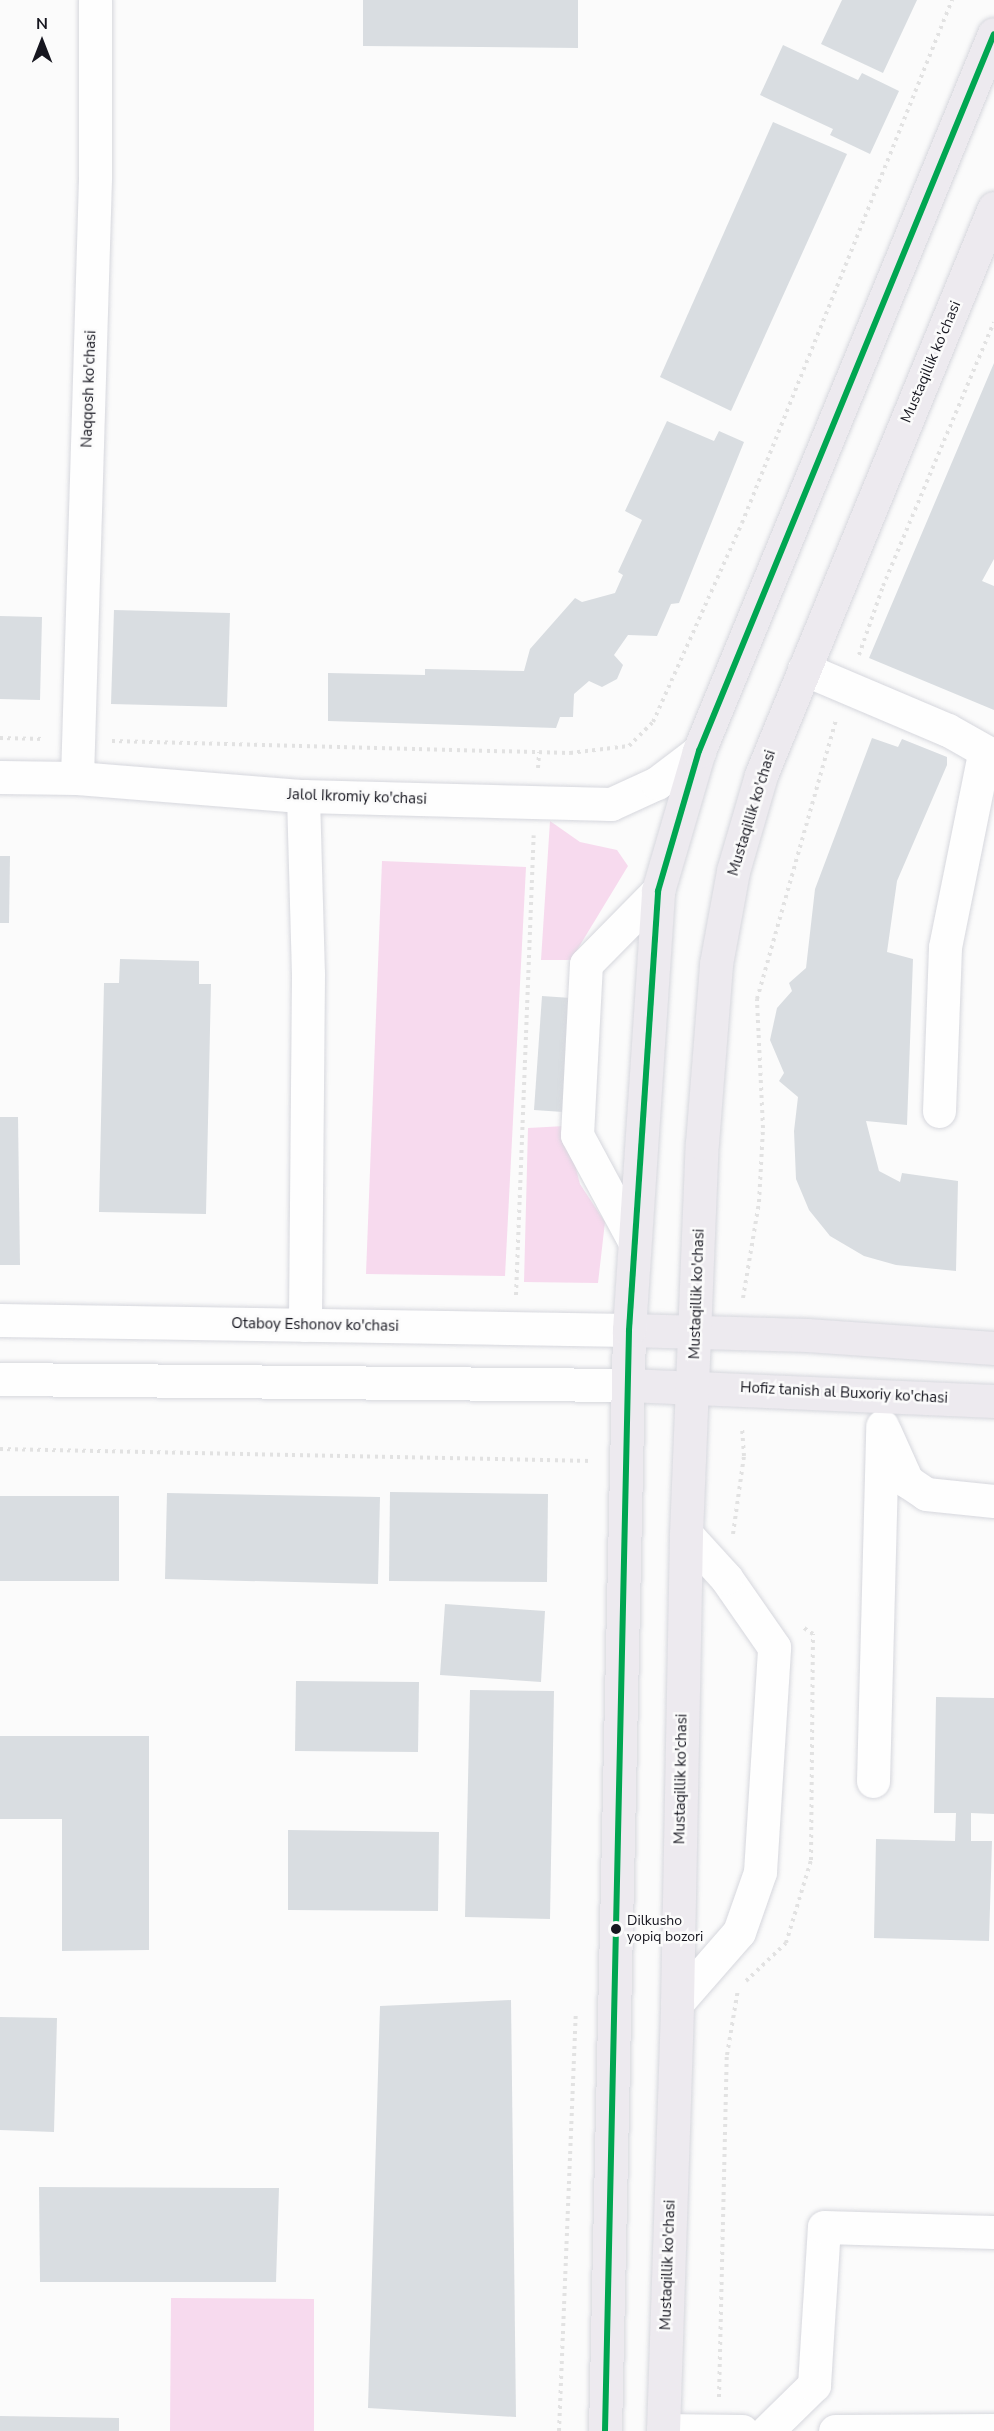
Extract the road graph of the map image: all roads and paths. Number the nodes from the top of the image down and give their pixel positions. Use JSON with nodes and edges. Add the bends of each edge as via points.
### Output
{"nodes":[{"id":1,"x":95,"y":0,"type":"edge"},
{"id":2,"x":952,"y":0,"type":"edge"},
{"id":3,"x":994,"y":34,"type":"edge"},
{"id":4,"x":994,"y":208,"type":"edge"},
{"id":5,"x":804,"y":669,"type":"junction"},
{"id":6,"x":0,"y":738,"type":"edge"},
{"id":7,"x":78,"y":740,"type":"junction"},
{"id":8,"x":699,"y":751,"type":"junction"},
{"id":9,"x":539,"y":752,"type":"junction"},
{"id":10,"x":989,"y":755,"type":"edge"},
{"id":11,"x":0,"y":777,"type":"edge"},
{"id":12,"x":77,"y":778,"type":"junction"},
{"id":13,"x":303,"y":796,"type":"junction"},
{"id":14,"x":536,"y":802,"type":"junction"},
{"id":15,"x":658,"y":891,"type":"junction"},
{"id":16,"x":939,"y":1111,"type":"dead end"},
{"id":17,"x":633,"y":1239,"type":"junction"},
{"id":18,"x":0,"y":1320,"type":"edge"},
{"id":19,"x":305,"y":1325,"type":"junction"},
{"id":20,"x":514,"y":1329,"type":"junction"},
{"id":21,"x":629,"y":1330,"type":"junction"},
{"id":22,"x":696,"y":1331,"type":"junction"},
{"id":23,"x":994,"y":1348,"type":"edge"},
{"id":24,"x":0,"y":1379,"type":"edge"},
{"id":25,"x":628,"y":1385,"type":"junction"},
{"id":26,"x":694,"y":1386,"type":"junction"},
{"id":27,"x":866,"y":1393,"type":"junction"},
{"id":28,"x":994,"y":1401,"type":"edge"},
{"id":29,"x":882,"y":1426,"type":"junction"},
{"id":30,"x":0,"y":1449,"type":"edge"},
{"id":31,"x":600,"y":1462,"type":"dead end"},
{"id":32,"x":994,"y":1501,"type":"edge"},
{"id":33,"x":686,"y":1534,"type":"junction"},
{"id":34,"x":873,"y":1781,"type":"dead end"},
{"id":35,"x":677,"y":2003,"type":"junction"},
{"id":36,"x":577,"y":2005,"type":"dead end"},
{"id":37,"x":994,"y":2232,"type":"edge"},
{"id":38,"x":663,"y":2430,"type":"edge"},
{"id":39,"x":994,"y":2430,"type":"edge"},
{"id":40,"x":559,"y":2431,"type":"edge"},
{"id":41,"x":605,"y":2431,"type":"edge"},
{"id":42,"x":742,"y":2431,"type":"edge"},
{"id":43,"x":767,"y":2431,"type":"edge"},
{"id":44,"x":835,"y":2431,"type":"edge"}],
"edges":[{"from":1,"to":7,"type":"street","name":"Naqqosh ko'chasi","via":[[95,177]]},
{"from":2,"to":9,"type":"path","via":[[742,523],[653,722],[629,746],[570,753]]},
{"from":3,"to":8,"type":"main road"},
{"from":4,"to":5,"type":"main road","name":"Mustaqillik ko'chasi"},
{"from":5,"to":10,"type":"street","via":[[948,730]]},
{"from":5,"to":22,"type":"main road","name":"Mustaqillik ko'chasi","via":[[761,775],[732,871],[716,964],[702,1143]]},
{"from":6,"to":7,"type":"path"},
{"from":7,"to":9,"type":"path"},
{"from":7,"to":12,"type":"street","name":"Naqqosh ko'chasi"},
{"from":8,"to":14,"type":"street","name":"Jalol Ikromiy ko'chasi","via":[[657,783],[611,804]]},
{"from":8,"to":15,"type":"main road"},
{"from":9,"to":14,"type":"path"},
{"from":10,"to":16,"type":"street","via":[[945,947]]},
{"from":11,"to":12,"type":"street","name":"Jalol Ikromiy ko'chasi"},
{"from":12,"to":13,"type":"street","name":"Jalol Ikromiy ko'chasi"},
{"from":13,"to":14,"type":"street","name":"Jalol Ikromiy ko'chasi"},
{"from":13,"to":19,"type":"street","via":[[308,974]]},
{"from":14,"to":20,"type":"path"},
{"from":15,"to":17,"type":"main road"},
{"from":15,"to":17,"type":"street","via":[[586,964],[577,1135]]},
{"from":17,"to":21,"type":"main road"},
{"from":18,"to":19,"type":"street","name":"Otaboy Eshonov ko'chasi"},
{"from":19,"to":20,"type":"street","name":"Otaboy Eshonov ko'chasi"},
{"from":20,"to":21,"type":"street","name":"Otaboy Eshonov ko'chasi"},
{"from":21,"to":22,"type":"main road"},
{"from":21,"to":25,"type":"main road"},
{"from":22,"to":23,"type":"main road"},
{"from":22,"to":26,"type":"main road","name":"Mustaqillik ko'chasi"},
{"from":24,"to":25,"type":"street"},
{"from":25,"to":26,"type":"main road","name":"Hofiz tanish al Buxoriy ko'chasi"},
{"from":25,"to":41,"type":"main road"},
{"from":26,"to":27,"type":"main road","name":"Hofiz tanish al Buxoriy ko'chasi"},
{"from":26,"to":33,"type":"main road","name":"Mustaqillik ko'chasi"},
{"from":27,"to":28,"type":"main road","name":"Hofiz tanish al Buxoriy ko'chasi"},
{"from":27,"to":29,"type":"street"},
{"from":29,"to":32,"type":"street","via":[[908,1481],[926,1494]]},
{"from":29,"to":34,"type":"street"},
{"from":30,"to":31,"type":"path"},
{"from":33,"to":35,"type":"main road","name":"Mustaqillik ko'chasi"},
{"from":33,"to":35,"type":"street","via":[[726,1578],[774,1647],[760,1872],[739,1932]]},
{"from":35,"to":38,"type":"main road","name":"Mustaqillik ko'chasi"},
{"from":36,"to":40,"type":"path"},
{"from":37,"to":43,"type":"street","via":[[824,2228],[814,2385]]},
{"from":38,"to":42,"type":"street"},
{"from":39,"to":44,"type":"street"}]}
